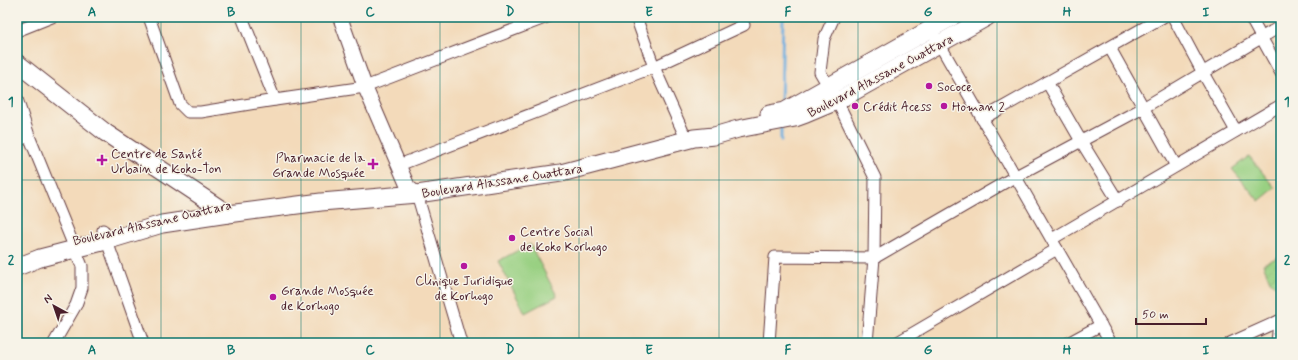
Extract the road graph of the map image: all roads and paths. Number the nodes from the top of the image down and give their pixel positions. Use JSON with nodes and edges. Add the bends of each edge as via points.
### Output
{"nodes":[{"id":1,"x":52,"y":17,"type":"edge"},
{"id":2,"x":149,"y":17,"type":"edge"},
{"id":3,"x":242,"y":17,"type":"edge"},
{"id":4,"x":340,"y":17,"type":"edge"},
{"id":5,"x":547,"y":17,"type":"edge"},
{"id":6,"x":636,"y":17,"type":"edge"},
{"id":7,"x":834,"y":17,"type":"edge"},
{"id":8,"x":952,"y":17,"type":"edge"},
{"id":9,"x":987,"y":17,"type":"edge"},
{"id":10,"x":1163,"y":17,"type":"edge"},
{"id":11,"x":1173,"y":17,"type":"edge"},
{"id":12,"x":1250,"y":17,"type":"edge"},
{"id":13,"x":744,"y":25,"type":"dead end"},
{"id":14,"x":1281,"y":26,"type":"edge"},
{"id":15,"x":931,"y":30,"type":"junction"},
{"id":16,"x":17,"y":31,"type":"edge"},
{"id":17,"x":1262,"y":38,"type":"junction"},
{"id":18,"x":939,"y":44,"type":"junction"},
{"id":19,"x":1110,"y":48,"type":"junction"},
{"id":20,"x":17,"y":63,"type":"edge"},
{"id":21,"x":654,"y":67,"type":"junction"},
{"id":22,"x":1203,"y":73,"type":"junction"},
{"id":23,"x":1281,"y":74,"type":"edge"},
{"id":24,"x":1047,"y":82,"type":"junction"},
{"id":25,"x":365,"y":87,"type":"junction"},
{"id":26,"x":833,"y":94,"type":"junction"},
{"id":27,"x":17,"y":99,"type":"edge"},
{"id":28,"x":274,"y":100,"type":"junction"},
{"id":29,"x":1281,"y":105,"type":"edge"},
{"id":30,"x":1143,"y":108,"type":"junction"},
{"id":31,"x":777,"y":117,"type":"junction"},
{"id":32,"x":982,"y":119,"type":"junction"},
{"id":33,"x":1236,"y":131,"type":"junction"},
{"id":34,"x":29,"y":136,"type":"junction"},
{"id":35,"x":689,"y":136,"type":"junction"},
{"id":36,"x":17,"y":141,"type":"edge"},
{"id":37,"x":1081,"y":141,"type":"junction"},
{"id":38,"x":399,"y":164,"type":"junction"},
{"id":39,"x":1176,"y":166,"type":"junction"},
{"id":40,"x":1016,"y":176,"type":"junction"},
{"id":41,"x":412,"y":190,"type":"junction"},
{"id":42,"x":1118,"y":201,"type":"junction"},
{"id":43,"x":223,"y":209,"type":"junction"},
{"id":44,"x":104,"y":236,"type":"junction"},
{"id":45,"x":1052,"y":239,"type":"junction"},
{"id":46,"x":74,"y":244,"type":"junction"},
{"id":47,"x":1058,"y":249,"type":"junction"},
{"id":48,"x":17,"y":258,"type":"edge"},
{"id":49,"x":874,"y":258,"type":"junction"},
{"id":50,"x":17,"y":267,"type":"edge"},
{"id":51,"x":1280,"y":321,"type":"edge"},
{"id":52,"x":1101,"y":325,"type":"junction"},
{"id":53,"x":54,"y":343,"type":"edge"},
{"id":54,"x":143,"y":343,"type":"edge"},
{"id":55,"x":461,"y":343,"type":"edge"},
{"id":56,"x":769,"y":343,"type":"edge"},
{"id":57,"x":867,"y":343,"type":"edge"},
{"id":58,"x":896,"y":343,"type":"edge"},
{"id":59,"x":1068,"y":343,"type":"edge"},
{"id":60,"x":1111,"y":343,"type":"edge"},
{"id":61,"x":1230,"y":343,"type":"edge"},
{"id":62,"x":1277,"y":343,"type":"edge"}],
"edges":[{"from":1,"to":16,"type":"street"},
{"from":2,"to":28,"type":"street","via":[[180,104],[188,112]]},
{"from":3,"to":28,"type":"street"},
{"from":4,"to":25,"type":"street"},
{"from":5,"to":25,"type":"street"},
{"from":6,"to":21,"type":"street"},
{"from":7,"to":26,"type":"street","via":[[824,38],[820,72]]},
{"from":8,"to":15,"type":"main road","name":"Boulevard Alassane Ouattara"},
{"from":9,"to":18,"type":"main road","name":"Boulevard Alassane Ouattara"},
{"from":10,"to":19,"type":"street"},
{"from":11,"to":22,"type":"street"},
{"from":12,"to":17,"type":"street"},
{"from":13,"to":21,"type":"street"},
{"from":14,"to":17,"type":"street"},
{"from":15,"to":18,"type":"street"},
{"from":15,"to":26,"type":"main road","name":"Boulevard Alassane Ouattara"},
{"from":17,"to":22,"type":"street"},
{"from":17,"to":23,"type":"street"},
{"from":18,"to":26,"type":"main road","name":"Boulevard Alassane Ouattara"},
{"from":18,"to":32,"type":"street"},
{"from":19,"to":24,"type":"street"},
{"from":19,"to":30,"type":"street"},
{"from":20,"to":43,"type":"main road","via":[[106,132]]},
{"from":21,"to":35,"type":"street"},
{"from":21,"to":38,"type":"street"},
{"from":22,"to":30,"type":"street"},
{"from":22,"to":33,"type":"street"},
{"from":24,"to":32,"type":"street"},
{"from":24,"to":37,"type":"street"},
{"from":25,"to":28,"type":"street"},
{"from":25,"to":38,"type":"street"},
{"from":26,"to":31,"type":"main road","name":"Boulevard Alassane Ouattara","via":[[785,111]]},
{"from":26,"to":31,"type":"main road","name":"Boulevard Alassane Ouattara","via":[[795,118]]},
{"from":26,"to":49,"type":"street","via":[[875,178]]},
{"from":27,"to":34,"type":"street"},
{"from":29,"to":33,"type":"street"},
{"from":30,"to":37,"type":"street"},
{"from":30,"to":39,"type":"street"},
{"from":31,"to":35,"type":"main road","name":"Boulevard Alassane Ouattara"},
{"from":32,"to":40,"type":"street"},
{"from":33,"to":39,"type":"street"},
{"from":34,"to":36,"type":"street"},
{"from":34,"to":46,"type":"street"},
{"from":35,"to":41,"type":"main road","name":"Boulevard Alassane Ouattara","via":[[661,138],[529,172]]},
{"from":37,"to":40,"type":"street"},
{"from":37,"to":42,"type":"street"},
{"from":38,"to":41,"type":"street"},
{"from":39,"to":42,"type":"street"},
{"from":40,"to":45,"type":"street"},
{"from":40,"to":49,"type":"street"},
{"from":41,"to":43,"type":"main road","name":"Boulevard Alassane Ouattara","via":[[321,202]]},
{"from":41,"to":55,"type":"street"},
{"from":42,"to":45,"type":"street"},
{"from":43,"to":44,"type":"main road","name":"Boulevard Alassane Ouattara"},
{"from":44,"to":46,"type":"main road","name":"Boulevard Alassane Ouattara"},
{"from":44,"to":54,"type":"street"},
{"from":45,"to":47,"type":"street"},
{"from":46,"to":48,"type":"main road","name":"Boulevard Alassane Ouattara"},
{"from":46,"to":50,"type":"main road","name":"Boulevard Alassane Ouattara"},
{"from":46,"to":53,"type":"street","via":[[82,266],[82,288],[71,315]]},
{"from":47,"to":52,"type":"street"},
{"from":47,"to":58,"type":"street"},
{"from":49,"to":56,"type":"street","via":[[775,257]]},
{"from":49,"to":57,"type":"street"},
{"from":51,"to":61,"type":"street"},
{"from":51,"to":62,"type":"street"},
{"from":52,"to":59,"type":"street"},
{"from":52,"to":60,"type":"street"}]}
